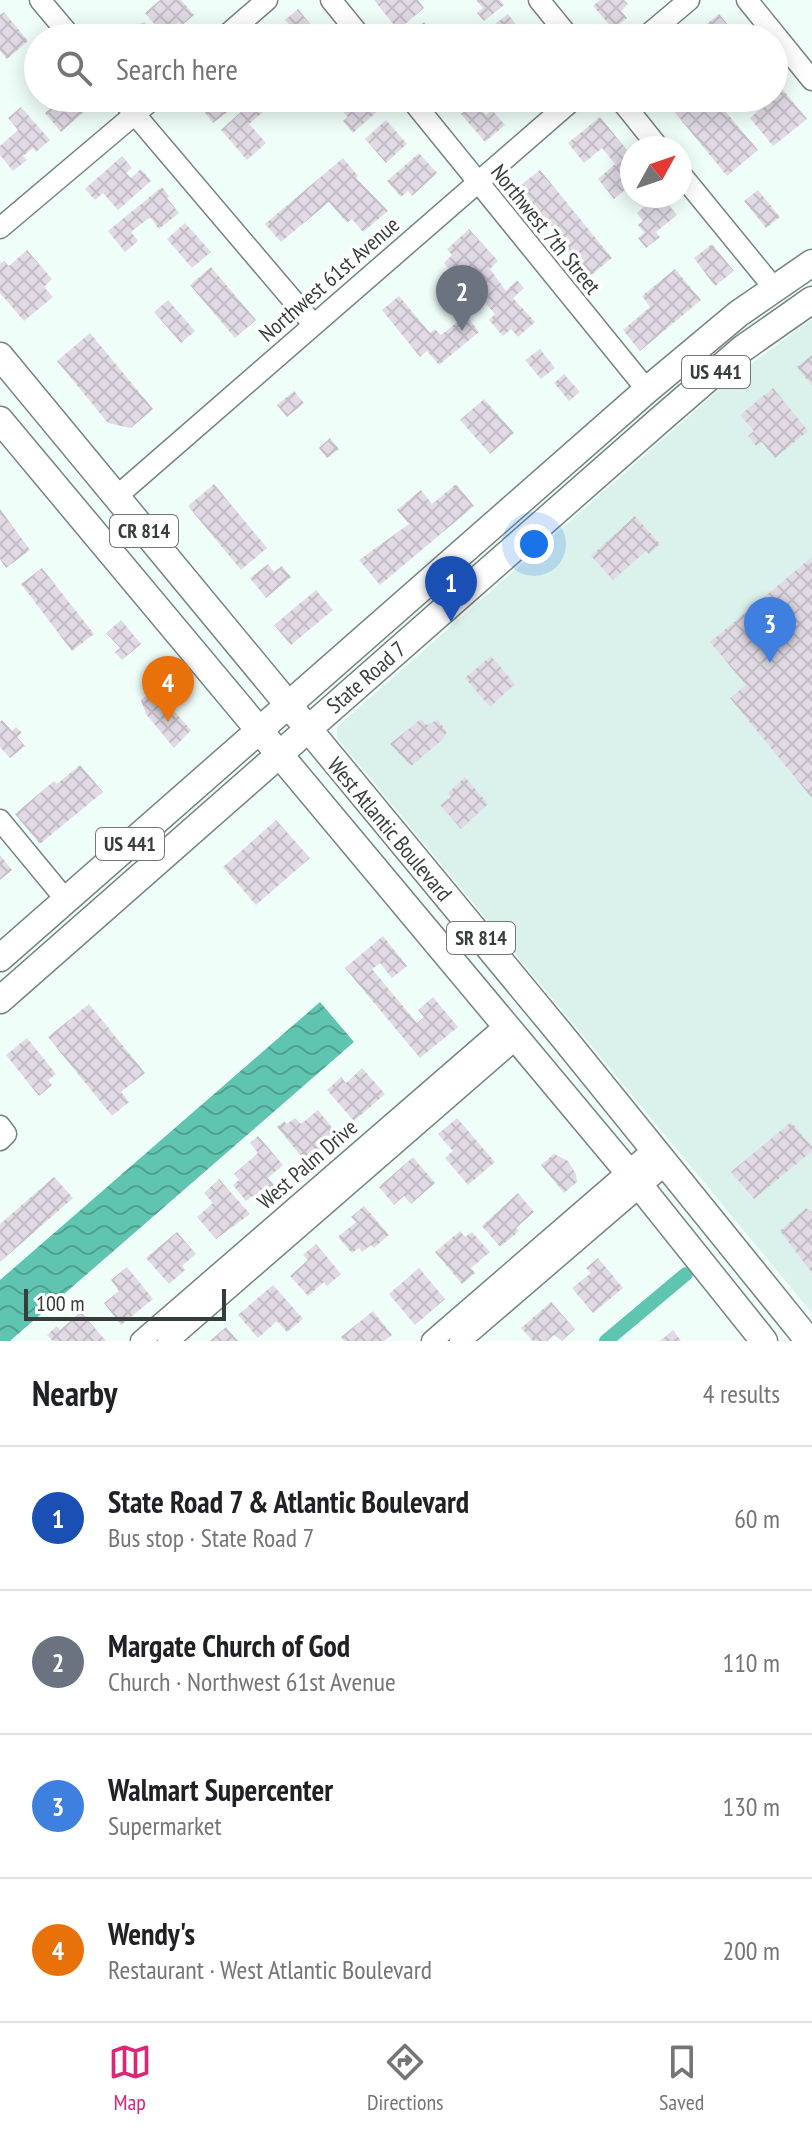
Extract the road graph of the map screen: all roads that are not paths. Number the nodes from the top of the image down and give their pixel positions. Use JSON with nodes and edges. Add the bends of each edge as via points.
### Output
{"nodes":[{"id":1,"x":40,"y":0,"type":"edge"},
{"id":2,"x":267,"y":0,"type":"edge"},
{"id":3,"x":331,"y":0,"type":"edge"},
{"id":4,"x":539,"y":0,"type":"edge"},
{"id":5,"x":689,"y":0,"type":"edge"},
{"id":6,"x":747,"y":0,"type":"edge"},
{"id":7,"x":60,"y":24,"type":"edge"},
{"id":8,"x":239,"y":24,"type":"edge"},
{"id":9,"x":351,"y":24,"type":"edge"},
{"id":10,"x":559,"y":24,"type":"edge"},
{"id":11,"x":661,"y":24,"type":"edge"},
{"id":12,"x":766,"y":24,"type":"edge"},
{"id":13,"x":788,"y":50,"type":"edge"},
{"id":14,"x":812,"y":80,"type":"edge"},
{"id":15,"x":137,"y":112,"type":"edge"},
{"id":16,"x":421,"y":112,"type":"edge"},
{"id":17,"x":559,"y":112,"type":"edge"},
{"id":18,"x":630,"y":112,"type":"edge"},
{"id":19,"x":135,"y":114,"type":"junction"},
{"id":20,"x":649,"y":136,"type":"edge"},
{"id":21,"x":477,"y":183,"type":"junction"},
{"id":22,"x":692,"y":188,"type":"edge"},
{"id":23,"x":0,"y":228,"type":"edge"},
{"id":24,"x":812,"y":263,"type":"edge"},
{"id":25,"x":774,"y":288,"type":"junction"},
{"id":26,"x":812,"y":300,"type":"edge"},
{"id":27,"x":313,"y":324,"type":"junction"},
{"id":28,"x":691,"y":352,"type":"junction"},
{"id":29,"x":0,"y":356,"type":"edge"},
{"id":30,"x":647,"y":390,"type":"junction"},
{"id":31,"x":662,"y":418,"type":"junction"},
{"id":32,"x":0,"y":420,"type":"edge"},
{"id":33,"x":625,"y":450,"type":"junction"},
{"id":34,"x":116,"y":497,"type":"junction"},
{"id":35,"x":288,"y":706,"type":"junction"},
{"id":36,"x":306,"y":729,"type":"junction"},
{"id":37,"x":259,"y":730,"type":"junction"},
{"id":38,"x":280,"y":754,"type":"junction"},
{"id":39,"x":0,"y":820,"type":"edge"},
{"id":40,"x":66,"y":900,"type":"junction"},
{"id":41,"x":0,"y":958,"type":"edge"},
{"id":42,"x":0,"y":1000,"type":"edge"},
{"id":43,"x":511,"y":1031,"type":"junction"},
{"id":44,"x":0,"y":1126,"type":"edge"},
{"id":45,"x":0,"y":1140,"type":"edge"},
{"id":46,"x":659,"y":1157,"type":"junction"},
{"id":47,"x":634,"y":1179,"type":"junction"},
{"id":48,"x":570,"y":1221,"type":"junction"},
{"id":49,"x":593,"y":1227,"type":"junction"},
{"id":50,"x":272,"y":1238,"type":"junction"},
{"id":51,"x":141,"y":1341,"type":"edge"},
{"id":52,"x":168,"y":1341,"type":"edge"},
{"id":53,"x":432,"y":1341,"type":"edge"},
{"id":54,"x":460,"y":1341,"type":"edge"},
{"id":55,"x":764,"y":1341,"type":"edge"},
{"id":56,"x":809,"y":1341,"type":"edge"}],
"edges":[{"from":1,"to":7,"type":"street"},
{"from":2,"to":8,"type":"street"},
{"from":3,"to":9,"type":"street"},
{"from":4,"to":10,"type":"street"},
{"from":5,"to":11,"type":"street"},
{"from":6,"to":12,"type":"street"},
{"from":13,"to":14,"type":"street"},
{"from":15,"to":19,"type":"street"},
{"from":16,"to":21,"type":"street","name":"Northwest 7th Street"},
{"from":17,"to":21,"type":"street","name":"Northwest 61st Avenue"},
{"from":18,"to":20,"type":"street"},
{"from":19,"to":23,"type":"street"},
{"from":19,"to":27,"type":"street"},
{"from":21,"to":27,"type":"street","name":"Northwest 61st Avenue"},
{"from":21,"to":30,"type":"street","name":"Northwest 7th Street"},
{"from":22,"to":25,"type":"street"},
{"from":24,"to":25,"type":"main road","name":"State Road 7","number":"US 441"},
{"from":25,"to":28,"type":"main road","name":"State Road 7","number":"US 441"},
{"from":26,"to":31,"type":"main road","name":"State Road 7","number":"US 441","via":[[742,349]]},
{"from":27,"to":34,"type":"street","name":"Northwest 61st Avenue"},
{"from":28,"to":30,"type":"main road","name":"State Road 7","number":"US 441"},
{"from":28,"to":31,"type":"main road","via":[[664,403]]},
{"from":29,"to":34,"type":"main road","name":"West Atlantic Boulevard","number":"CR 814"},
{"from":30,"to":33,"type":"main road","via":[[641,418]]},
{"from":30,"to":35,"type":"main road","name":"State Road 7","number":"US 441"},
{"from":31,"to":33,"type":"main road","name":"State Road 7","number":"US 441"},
{"from":32,"to":37,"type":"main road","name":"West Atlantic Boulevard","number":"CR 814"},
{"from":33,"to":36,"type":"main road","name":"State Road 7","number":"US 441"},
{"from":34,"to":35,"type":"main road","name":"West Atlantic Boulevard","number":"CR 814"},
{"from":35,"to":36,"type":"main road","name":"West Atlantic Boulevard","number":"SR 814"},
{"from":35,"to":37,"type":"main road","name":"State Road 7","number":"US 441"},
{"from":36,"to":38,"type":"main road","name":"State Road 7","number":"US 441"},
{"from":36,"to":46,"type":"main road","name":"West Atlantic Boulevard","number":"SR 814"},
{"from":37,"to":38,"type":"main road","name":"West Atlantic Boulevard","number":"SR 814"},
{"from":37,"to":40,"type":"main road","name":"State Road 7","number":"US 441"},
{"from":38,"to":42,"type":"main road","name":"State Road 7","number":"US 441"},
{"from":38,"to":43,"type":"main road","name":"West Atlantic Boulevard","number":"SR 814"},
{"from":39,"to":40,"type":"street"},
{"from":40,"to":41,"type":"main road","name":"State Road 7","number":"US 441"},
{"from":43,"to":47,"type":"main road","name":"West Atlantic Boulevard","number":"SR 814"},
{"from":43,"to":50,"type":"street","name":"West Palm Drive"},
{"from":44,"to":45,"type":"street","via":[[6,1134]]},
{"from":46,"to":47,"type":"street"},
{"from":46,"to":56,"type":"main road","name":"West Atlantic Boulevard","number":"SR 814"},
{"from":47,"to":48,"type":"street"},
{"from":47,"to":49,"type":"street"},
{"from":47,"to":55,"type":"main road","name":"West Atlantic Boulevard","number":"SR 814"},
{"from":48,"to":49,"type":"street"},
{"from":48,"to":53,"type":"street"},
{"from":49,"to":54,"type":"street"},
{"from":50,"to":51,"type":"street","name":"West Palm Drive"},
{"from":50,"to":52,"type":"street","name":"West Palm Drive"}]}
